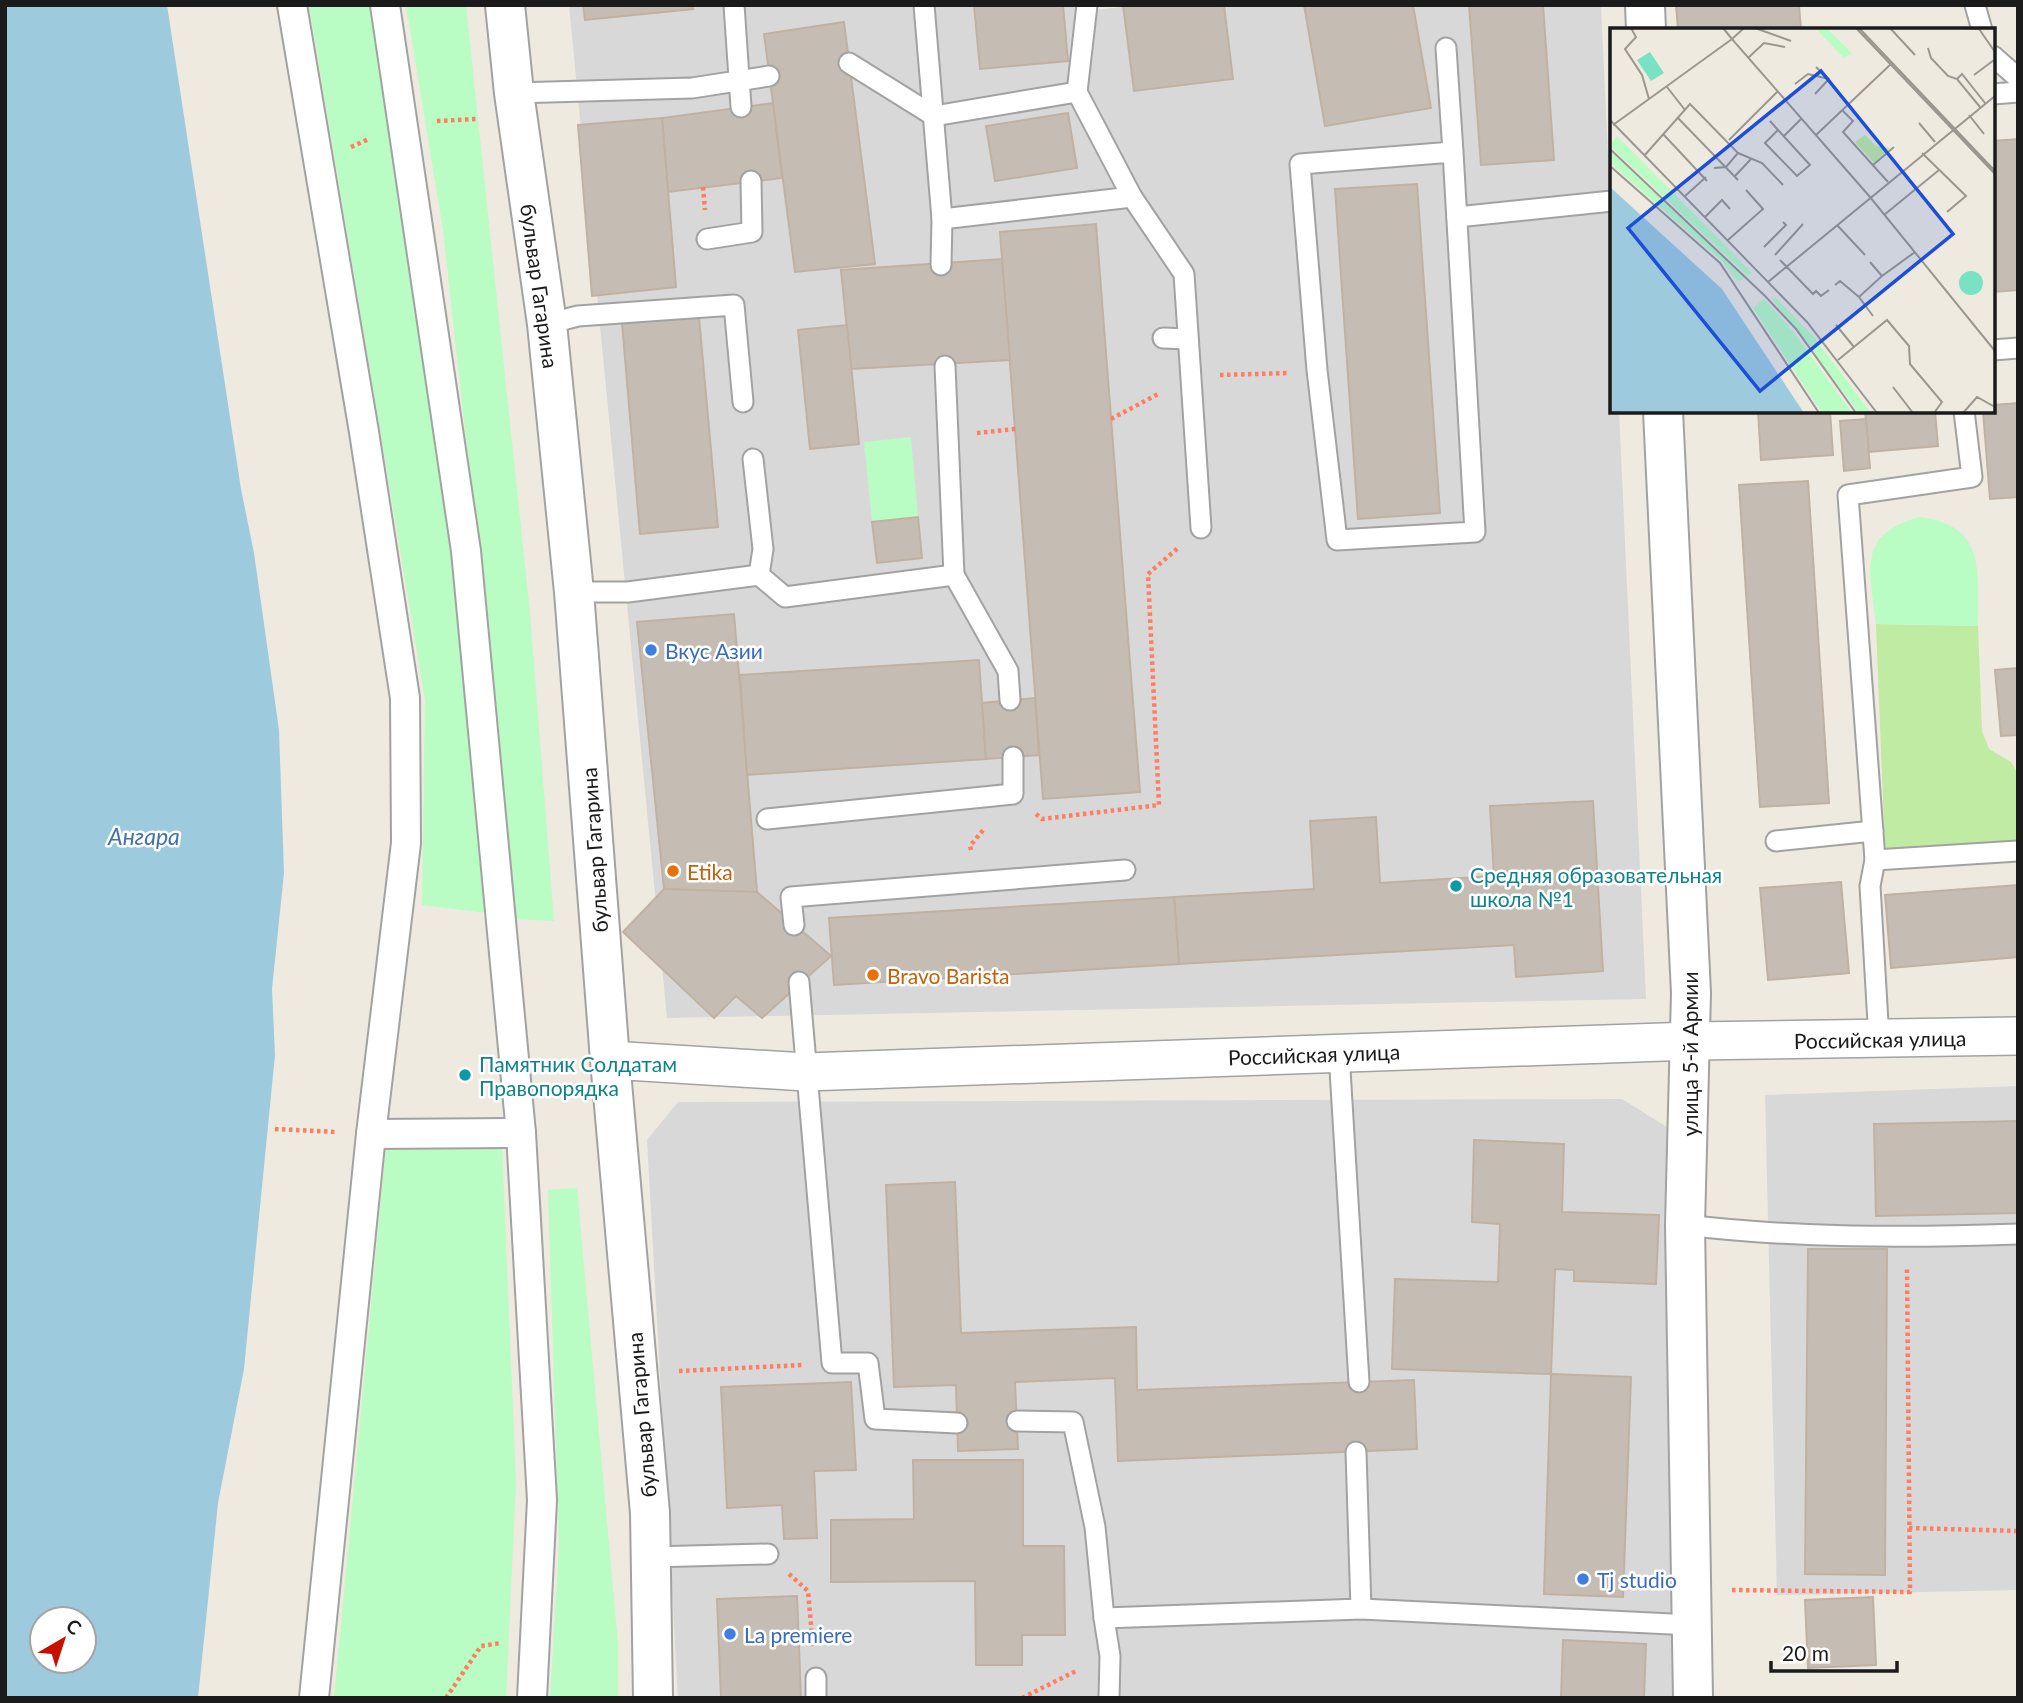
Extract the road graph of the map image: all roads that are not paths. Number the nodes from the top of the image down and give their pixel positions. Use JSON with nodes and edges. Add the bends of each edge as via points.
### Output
{"nodes":[{"id":1,"x":292,"y":5,"type":"edge"},
{"id":2,"x":385,"y":5,"type":"edge"},
{"id":3,"x":505,"y":5,"type":"edge"},
{"id":4,"x":734,"y":5,"type":"edge"},
{"id":5,"x":924,"y":5,"type":"edge"},
{"id":6,"x":1087,"y":5,"type":"edge"},
{"id":7,"x":1645,"y":5,"type":"edge"},
{"id":8,"x":1975,"y":5,"type":"edge"},
{"id":9,"x":1646,"y":28,"type":"edge"},
{"id":10,"x":1981,"y":28,"type":"edge"},
{"id":11,"x":1446,"y":48,"type":"dead end"},
{"id":12,"x":1995,"y":59,"type":"edge"},
{"id":13,"x":849,"y":63,"type":"dead end"},
{"id":14,"x":769,"y":76,"type":"dead end"},
{"id":15,"x":2018,"y":78,"type":"edge"},
{"id":16,"x":740,"y":82,"type":"junction"},
{"id":17,"x":1077,"y":92,"type":"junction"},
{"id":18,"x":2018,"y":92,"type":"edge"},
{"id":19,"x":513,"y":93,"type":"junction"},
{"id":20,"x":1995,"y":94,"type":"edge"},
{"id":21,"x":741,"y":107,"type":"dead end"},
{"id":22,"x":934,"y":116,"type":"junction"},
{"id":23,"x":1453,"y":152,"type":"junction"},
{"id":24,"x":751,"y":181,"type":"dead end"},
{"id":25,"x":1132,"y":197,"type":"junction"},
{"id":26,"x":1610,"y":201,"type":"edge"},
{"id":27,"x":1457,"y":217,"type":"junction"},
{"id":28,"x":942,"y":219,"type":"junction"},
{"id":29,"x":707,"y":239,"type":"dead end"},
{"id":30,"x":941,"y":265,"type":"dead end"},
{"id":31,"x":548,"y":324,"type":"junction"},
{"id":32,"x":1163,"y":338,"type":"dead end"},
{"id":33,"x":1188,"y":340,"type":"junction"},
{"id":34,"x":2018,"y":348,"type":"edge"},
{"id":35,"x":1995,"y":350,"type":"edge"},
{"id":36,"x":945,"y":366,"type":"dead end"},
{"id":37,"x":743,"y":402,"type":"dead end"},
{"id":38,"x":1663,"y":413,"type":"edge"},
{"id":39,"x":1964,"y":413,"type":"edge"},
{"id":40,"x":753,"y":459,"type":"dead end"},
{"id":41,"x":1202,"y":528,"type":"road end"},
{"id":42,"x":759,"y":575,"type":"junction"},
{"id":43,"x":954,"y":575,"type":"junction"},
{"id":44,"x":574,"y":592,"type":"junction"},
{"id":45,"x":1010,"y":701,"type":"dead end"},
{"id":46,"x":1013,"y":757,"type":"dead end"},
{"id":47,"x":767,"y":819,"type":"dead end"},
{"id":48,"x":1873,"y":831,"type":"junction"},
{"id":49,"x":1776,"y":841,"type":"dead end"},
{"id":50,"x":2018,"y":851,"type":"edge"},
{"id":51,"x":1875,"y":860,"type":"junction"},
{"id":52,"x":1125,"y":870,"type":"dead end"},
{"id":53,"x":794,"y":925,"type":"dead end"},
{"id":54,"x":799,"y":982,"type":"dead end"},
{"id":55,"x":2018,"y":1036,"type":"edge"},
{"id":56,"x":1879,"y":1040,"type":"junction"},
{"id":57,"x":1692,"y":1041,"type":"junction"},
{"id":58,"x":1339,"y":1053,"type":"junction"},
{"id":59,"x":610,"y":1059,"type":"junction"},
{"id":60,"x":806,"y":1072,"type":"junction"},
{"id":61,"x":521,"y":1133,"type":"junction"},
{"id":62,"x":371,"y":1134,"type":"junction"},
{"id":63,"x":1685,"y":1225,"type":"junction"},
{"id":64,"x":2018,"y":1234,"type":"edge"},
{"id":65,"x":1359,"y":1382,"type":"dead end"},
{"id":66,"x":1017,"y":1421,"type":"dead end"},
{"id":67,"x":957,"y":1423,"type":"dead end"},
{"id":68,"x":1356,"y":1452,"type":"dead end"},
{"id":69,"x":768,"y":1554,"type":"road end"},
{"id":70,"x":651,"y":1557,"type":"junction"},
{"id":71,"x":1692,"y":1608,"type":"junction"},
{"id":72,"x":1361,"y":1609,"type":"junction"},
{"id":73,"x":1104,"y":1618,"type":"junction"},
{"id":74,"x":314,"y":1698,"type":"edge"},
{"id":75,"x":532,"y":1698,"type":"edge"},
{"id":76,"x":653,"y":1698,"type":"edge"},
{"id":77,"x":1109,"y":1698,"type":"edge"},
{"id":78,"x":1693,"y":1698,"type":"edge"}],
"edges":[{"from":1,"to":62,"type":"street","via":[[405,698],[406,843]]},
{"from":2,"to":61,"type":"street","via":[[466,551]]},
{"from":3,"to":19,"type":"street","name":"бульвар Гагарина"},
{"from":4,"to":16,"type":"lane"},
{"from":5,"to":22,"type":"lane"},
{"from":6,"to":17,"type":"lane"},
{"from":7,"to":9,"type":"street"},
{"from":8,"to":10,"type":"lane"},
{"from":11,"to":23,"type":"lane"},
{"from":12,"to":15,"type":"lane"},
{"from":13,"to":22,"type":"lane"},
{"from":14,"to":16,"type":"lane"},
{"from":16,"to":19,"type":"lane","via":[[692,88]]},
{"from":16,"to":21,"type":"lane"},
{"from":17,"to":22,"type":"lane"},
{"from":17,"to":25,"type":"lane"},
{"from":18,"to":20,"type":"lane"},
{"from":19,"to":31,"type":"street","name":"бульвар Гагарина"},
{"from":22,"to":28,"type":"lane"},
{"from":23,"to":27,"type":"lane"},
{"from":23,"to":27,"type":"lane","via":[[1300,164],[1337,540],[1475,532]]},
{"from":24,"to":29,"type":"lane","via":[[752,232]]},
{"from":25,"to":28,"type":"lane"},
{"from":25,"to":33,"type":"lane","via":[[1184,274]]},
{"from":26,"to":27,"type":"lane"},
{"from":28,"to":30,"type":"lane"},
{"from":31,"to":37,"type":"lane","via":[[578,316],[734,305]]},
{"from":31,"to":44,"type":"street","name":"бульвар Гагарина"},
{"from":32,"to":33,"type":"lane"},
{"from":33,"to":41,"type":"lane"},
{"from":34,"to":35,"type":"lane"},
{"from":36,"to":43,"type":"lane"},
{"from":38,"to":57,"type":"street","name":"улица 5-й Армии"},
{"from":39,"to":48,"type":"lane","via":[[1972,477],[1848,495]]},
{"from":40,"to":42,"type":"lane","via":[[763,549]]},
{"from":42,"to":43,"type":"lane","via":[[785,597]]},
{"from":42,"to":44,"type":"lane","via":[[628,592]]},
{"from":43,"to":45,"type":"lane","via":[[1008,671]]},
{"from":44,"to":59,"type":"street","name":"бульвар Гагарина"},
{"from":46,"to":47,"type":"lane","via":[[1013,794]]},
{"from":48,"to":49,"type":"lane"},
{"from":48,"to":51,"type":"lane"},
{"from":50,"to":51,"type":"lane"},
{"from":51,"to":56,"type":"lane","via":[[1870,886]]},
{"from":52,"to":53,"type":"lane","via":[[792,897]]},
{"from":54,"to":60,"type":"lane"},
{"from":55,"to":56,"type":"street","name":"Российская улица"},
{"from":56,"to":57,"type":"street","name":"Российская улица"},
{"from":57,"to":58,"type":"street","name":"Российская улица"},
{"from":57,"to":63,"type":"street","name":"улица 5-й Армии"},
{"from":58,"to":60,"type":"street","name":"Российская улица"},
{"from":58,"to":65,"type":"lane"},
{"from":59,"to":60,"type":"street","name":"Российская улица"},
{"from":59,"to":70,"type":"street","name":"бульвар Гагарина"},
{"from":60,"to":67,"type":"lane","via":[[832,1363],[869,1363],[875,1419]]},
{"from":61,"to":62,"type":"street"},
{"from":61,"to":75,"type":"street","via":[[542,1500]]},
{"from":62,"to":74,"type":"street"},
{"from":63,"to":64,"type":"lane","via":[[1759,1234],[1907,1238]]},
{"from":63,"to":71,"type":"street","name":"улица 5-й Армии"},
{"from":66,"to":73,"type":"lane","via":[[1073,1422],[1095,1527]]},
{"from":68,"to":72,"type":"lane"},
{"from":69,"to":70,"type":"lane"},
{"from":70,"to":76,"type":"street","name":"бульвар Гагарина"},
{"from":71,"to":72,"type":"lane"},
{"from":71,"to":78,"type":"street","name":"улица 5-й Армии"},
{"from":72,"to":73,"type":"lane"},
{"from":73,"to":77,"type":"lane","via":[[1110,1656]]}]}
